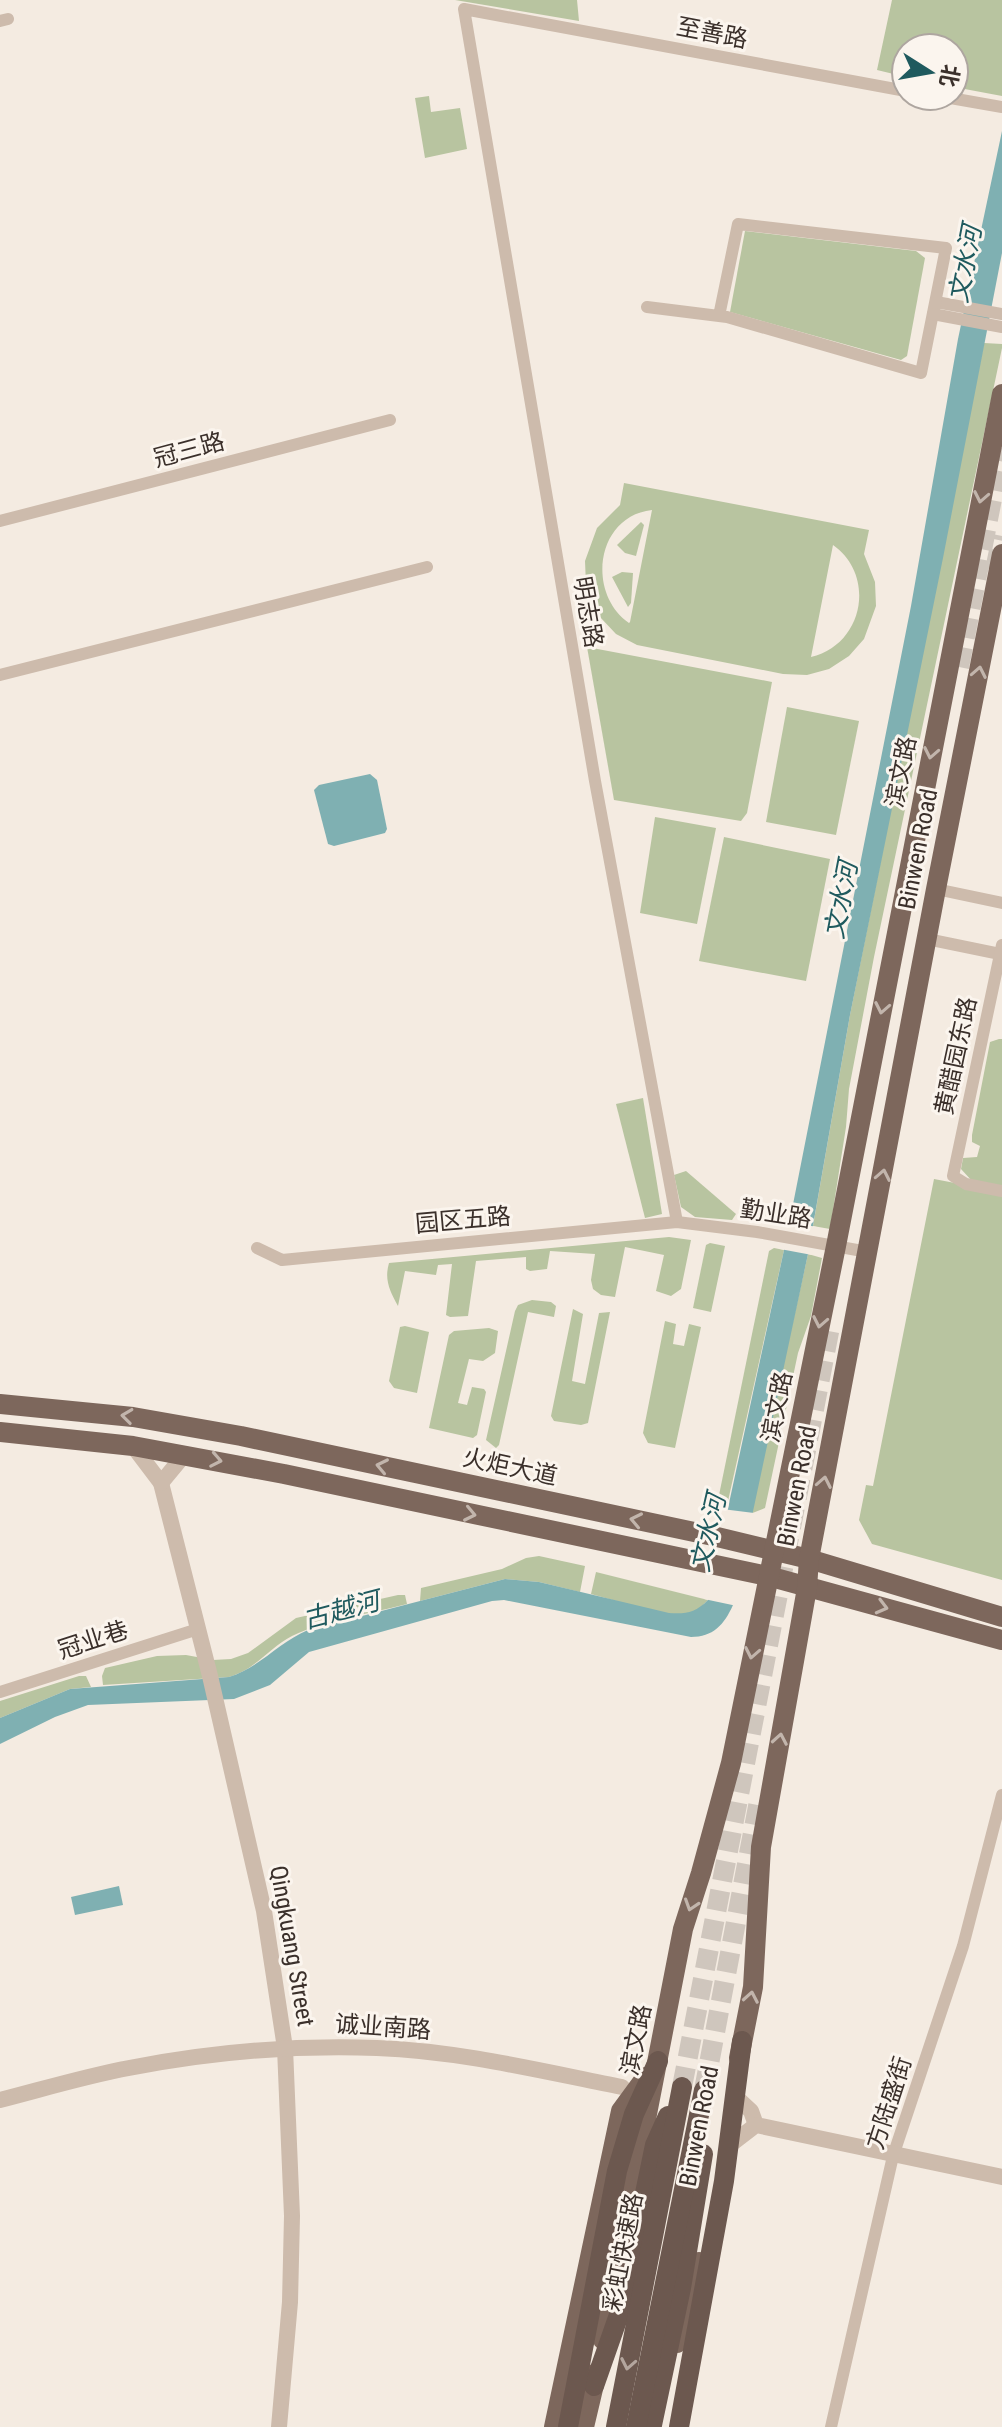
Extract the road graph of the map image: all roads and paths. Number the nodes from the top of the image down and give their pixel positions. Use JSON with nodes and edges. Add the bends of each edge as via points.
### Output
{"nodes":[{"id":1,"x":464,"y":9,"type":"joint"},
{"id":2,"x":890,"y":88,"type":"edge"},
{"id":3,"x":970,"y":101,"type":"edge"},
{"id":4,"x":998,"y":106,"type":"edge"},
{"id":5,"x":938,"y":306,"type":"junction"},
{"id":6,"x":647,"y":307,"type":"dead end"},
{"id":7,"x":719,"y":316,"type":"junction"},
{"id":8,"x":1001,"y":323,"type":"edge"},
{"id":9,"x":1002,"y":394,"type":"edge"},
{"id":10,"x":390,"y":420,"type":"dead end"},
{"id":11,"x":0,"y":521,"type":"edge"},
{"id":12,"x":1002,"y":554,"type":"edge"},
{"id":13,"x":427,"y":567,"type":"dead end"},
{"id":14,"x":0,"y":675,"type":"edge"},
{"id":15,"x":936,"y":889,"type":"junction"},
{"id":16,"x":1002,"y":903,"type":"edge"},
{"id":17,"x":927,"y":939,"type":"junction"},
{"id":18,"x":1001,"y":949,"type":"edge"},
{"id":19,"x":1002,"y":1191,"type":"edge"},
{"id":20,"x":677,"y":1222,"type":"junction"},
{"id":21,"x":828,"y":1244,"type":"junction"},
{"id":22,"x":257,"y":1248,"type":"dead end"},
{"id":23,"x":868,"y":1252,"type":"junction"},
{"id":24,"x":0,"y":1404,"type":"edge"},
{"id":25,"x":0,"y":1432,"type":"edge"},
{"id":26,"x":133,"y":1446,"type":"junction"},
{"id":27,"x":291,"y":1446,"type":"junction"},
{"id":28,"x":185,"y":1454,"type":"junction"},
{"id":29,"x":284,"y":1474,"type":"junction"},
{"id":30,"x":161,"y":1483,"type":"junction"},
{"id":31,"x":774,"y":1551,"type":"junction"},
{"id":32,"x":809,"y":1559,"type":"junction"},
{"id":33,"x":758,"y":1574,"type":"junction"},
{"id":34,"x":807,"y":1588,"type":"junction"},
{"id":35,"x":1002,"y":1617,"type":"edge"},
{"id":36,"x":198,"y":1629,"type":"junction"},
{"id":37,"x":1002,"y":1640,"type":"edge"},
{"id":38,"x":0,"y":1692,"type":"edge"},
{"id":39,"x":1002,"y":1795,"type":"edge"},
{"id":40,"x":742,"y":2041,"type":"junction"},
{"id":41,"x":285,"y":2048,"type":"junction"},
{"id":42,"x":654,"y":2067,"type":"junction"},
{"id":43,"x":623,"y":2097,"type":"junction"},
{"id":44,"x":736,"y":2097,"type":"junction"},
{"id":45,"x":0,"y":2100,"type":"edge"},
{"id":46,"x":756,"y":2125,"type":"junction"},
{"id":47,"x":730,"y":2145,"type":"junction"},
{"id":48,"x":893,"y":2156,"type":"junction"},
{"id":49,"x":1002,"y":2177,"type":"edge"},
{"id":50,"x":650,"y":2304,"type":"junction"},
{"id":51,"x":594,"y":2386,"type":"junction"},
{"id":52,"x":647,"y":2426,"type":"edge"},
{"id":53,"x":279,"y":2427,"type":"edge"},
{"id":54,"x":554,"y":2427,"type":"edge"},
{"id":55,"x":568,"y":2427,"type":"edge"},
{"id":56,"x":584,"y":2427,"type":"edge"},
{"id":57,"x":616,"y":2427,"type":"edge"},
{"id":58,"x":679,"y":2427,"type":"edge"},
{"id":59,"x":831,"y":2427,"type":"edge"}],
"edges":[{"from":1,"to":2,"type":"street","name":"至善路"},
{"from":1,"to":20,"type":"street","name":"明志路","via":[[595,781]]},
{"from":3,"to":4,"type":"street"},
{"from":5,"to":7,"type":"street","via":[[921,373]]},
{"from":5,"to":7,"type":"street","via":[[946,248],[738,224]]},
{"from":5,"to":8,"type":"street"},
{"from":5,"to":8,"type":"street","via":[[947,317]]},
{"from":6,"to":7,"type":"street"},
{"from":9,"to":21,"type":"main road","name":"滨文路","one_way":true},
{"from":10,"to":11,"type":"street","name":"冠三路"},
{"from":15,"to":12,"type":"main road","name":"Binwen Road","one_way":true},
{"from":13,"to":14,"type":"street"},
{"from":15,"to":16,"type":"street"},
{"from":15,"to":17,"type":"main road","name":"Binwen Road"},
{"from":17,"to":18,"type":"street"},
{"from":23,"to":17,"type":"main road","name":"Binwen Road","one_way":true},
{"from":18,"to":19,"type":"street","name":"黄醋园东路","via":[[953,1176]]},
{"from":20,"to":21,"type":"street","name":"勤业路"},
{"from":20,"to":22,"type":"street","name":"园区五路","via":[[282,1260]]},
{"from":21,"to":23,"type":"street","name":"勤业路"},
{"from":21,"to":31,"type":"main road","name":"滨文路","one_way":true},
{"from":32,"to":23,"type":"main road","name":"Binwen Road","one_way":true},
{"from":27,"to":24,"type":"main road","name":"火炬大道","one_way":true,"via":[[133,1417]]},
{"from":25,"to":26,"type":"main road"},
{"from":26,"to":28,"type":"main road"},
{"from":26,"to":30,"type":"street","name":"Qingkuang Street"},
{"from":27,"to":29,"type":"main road","via":[[293,1464]]},
{"from":31,"to":27,"type":"main road","name":"火炬大道","one_way":true},
{"from":28,"to":29,"type":"main road","one_way":true},
{"from":28,"to":30,"type":"street"},
{"from":29,"to":33,"type":"main road","one_way":true},
{"from":30,"to":36,"type":"street","name":"Qingkuang Street"},
{"from":31,"to":32,"type":"main road","name":"火炬大道"},
{"from":31,"to":33,"type":"main road","name":"滨文路"},
{"from":32,"to":34,"type":"main road","name":"Binwen Road"},
{"from":32,"to":35,"type":"main road","name":"火炬大道"},
{"from":33,"to":34,"type":"main road"},
{"from":33,"to":42,"type":"main road","name":"滨文路","one_way":true,"via":[[731,1763],[683,1929]]},
{"from":34,"to":37,"type":"main road","one_way":true},
{"from":40,"to":34,"type":"main road","name":"Binwen Road","one_way":true,"via":[[753,1987],[761,1847]]},
{"from":36,"to":38,"type":"street","name":"冠业巷"},
{"from":36,"to":41,"type":"street","name":"Qingkuang Street","via":[[264,1911]]},
{"from":39,"to":48,"type":"street","name":"方陆盛街","via":[[963,1946]]},
{"from":40,"to":44,"type":"highway"},
{"from":40,"to":52,"type":"main road","name":"Binwen Road","via":[[695,2286]]},
{"from":41,"to":43,"type":"street","name":"诚业南路","via":[[379,2048],[494,2061]]},
{"from":41,"to":45,"type":"street","name":"诚业南路","via":[[128,2068]]},
{"from":41,"to":53,"type":"street","name":"Qingkuang Street","via":[[292,2216]]},
{"from":42,"to":43,"type":"main road"},
{"from":42,"to":51,"type":"main road","name":"滨文路"},
{"from":42,"to":55,"type":"highway","via":[[617,2171]]},
{"from":43,"to":54,"type":"main road"},
{"from":44,"to":46,"type":"street","via":[[751,2111]]},
{"from":44,"to":47,"type":"highway"},
{"from":46,"to":47,"type":"street"},
{"from":46,"to":48,"type":"street"},
{"from":47,"to":58,"type":"highway"},
{"from":48,"to":49,"type":"street"},
{"from":48,"to":59,"type":"street","name":"方陆盛街"},
{"from":50,"to":51,"type":"highway","name":"彩虹快速路","via":[[682,2087],[655,2145],[621,2309]]},
{"from":50,"to":52,"type":"highway","name":"彩虹快速路"},
{"from":50,"to":52,"type":"highway","name":"彩虹快速路","via":[[704,2090],[700,2185]]},
{"from":50,"to":57,"type":"highway","name":"彩虹快速路","one_way":true},
{"from":51,"to":56,"type":"main road","name":"滨文路"}]}
